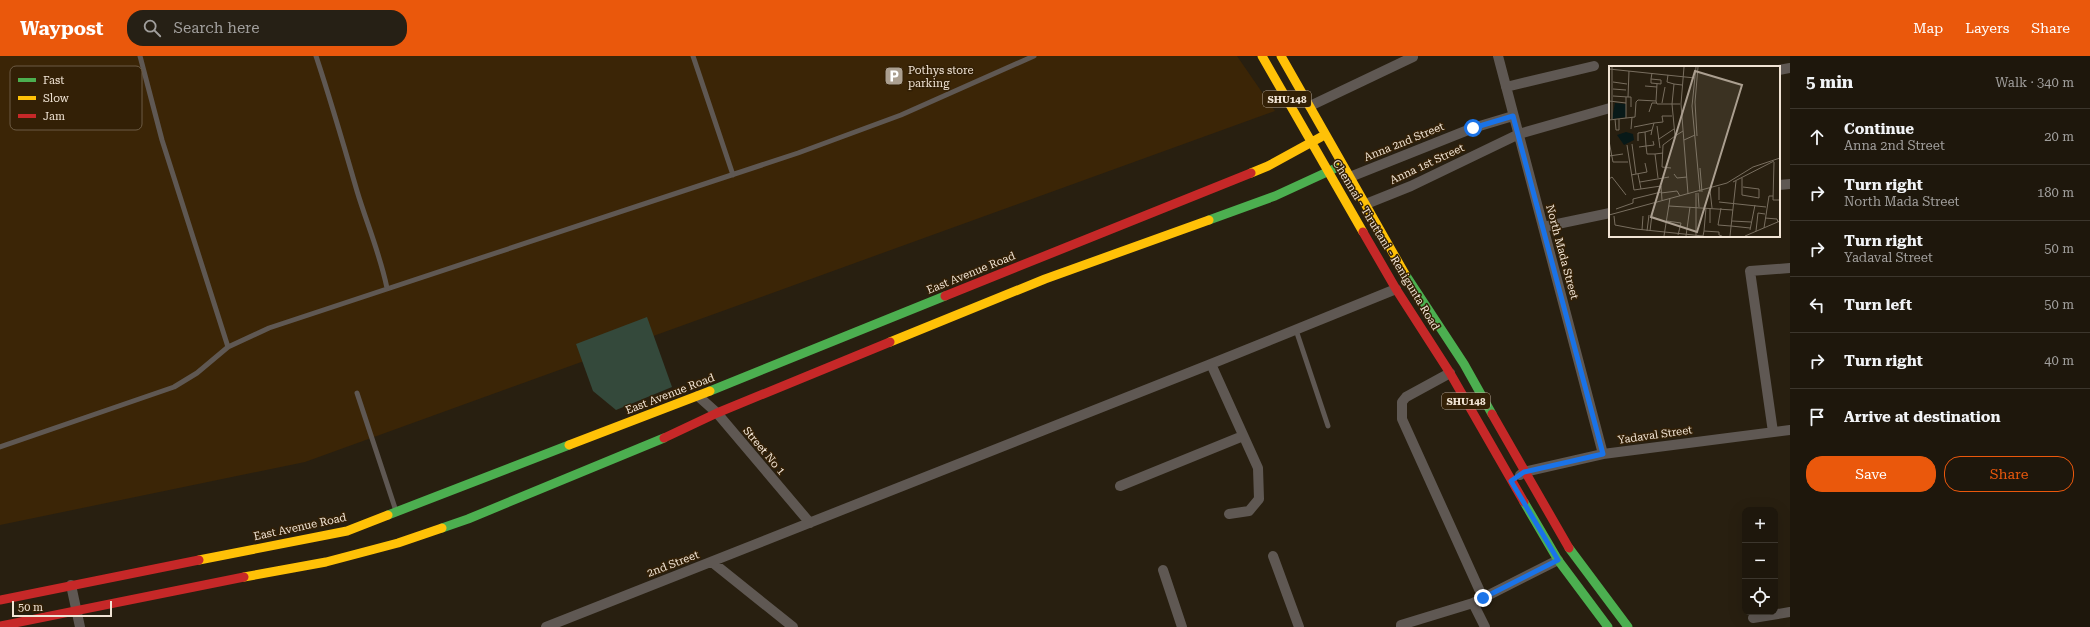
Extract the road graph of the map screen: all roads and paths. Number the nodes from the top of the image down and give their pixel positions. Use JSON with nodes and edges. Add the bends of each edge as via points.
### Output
{"nodes":[{"id":1,"x":140,"y":56,"type":"edge"},
{"id":2,"x":316,"y":56,"type":"edge"},
{"id":3,"x":693,"y":56,"type":"edge"},
{"id":4,"x":1034,"y":56,"type":"edge"},
{"id":5,"x":1262,"y":56,"type":"edge"},
{"id":6,"x":1281,"y":56,"type":"edge"},
{"id":7,"x":1498,"y":56,"type":"edge"},
{"id":8,"x":1413,"y":58,"type":"dead end"},
{"id":9,"x":1594,"y":66,"type":"dead end"},
{"id":10,"x":1790,"y":68,"type":"edge"},
{"id":11,"x":1780,"y":70,"type":"edge"},
{"id":12,"x":1506,"y":87,"type":"junction"},
{"id":13,"x":1310,"y":106,"type":"junction"},
{"id":14,"x":1609,"y":108,"type":"edge"},
{"id":15,"x":1513,"y":116,"type":"junction"},
{"id":16,"x":1519,"y":134,"type":"junction"},
{"id":17,"x":1326,"y":135,"type":"junction"},
{"id":18,"x":1312,"y":142,"type":"junction"},
{"id":19,"x":1342,"y":164,"type":"junction"},
{"id":20,"x":1329,"y":172,"type":"junction"},
{"id":21,"x":733,"y":175,"type":"junction"},
{"id":22,"x":1350,"y":177,"type":"junction"},
{"id":23,"x":1790,"y":184,"type":"edge"},
{"id":24,"x":1780,"y":185,"type":"edge"},
{"id":25,"x":1366,"y":204,"type":"junction"},
{"id":26,"x":1609,"y":213,"type":"edge"},
{"id":27,"x":1543,"y":227,"type":"junction"},
{"id":28,"x":1790,"y":268,"type":"edge"},
{"id":29,"x":387,"y":288,"type":"junction"},
{"id":30,"x":1396,"y":289,"type":"junction"},
{"id":31,"x":1296,"y":330,"type":"junction"},
{"id":32,"x":228,"y":347,"type":"junction"},
{"id":33,"x":1211,"y":364,"type":"junction"},
{"id":34,"x":1450,"y":373,"type":"junction"},
{"id":35,"x":357,"y":393,"type":"dead end"},
{"id":36,"x":698,"y":396,"type":"junction"},
{"id":37,"x":717,"y":413,"type":"junction"},
{"id":38,"x":1328,"y":426,"type":"dead end"},
{"id":39,"x":1790,"y":430,"type":"edge"},
{"id":40,"x":1773,"y":432,"type":"junction"},
{"id":41,"x":1243,"y":436,"type":"junction"},
{"id":42,"x":0,"y":447,"type":"edge"},
{"id":43,"x":1603,"y":454,"type":"junction"},
{"id":44,"x":1524,"y":472,"type":"junction"},
{"id":45,"x":1511,"y":481,"type":"junction"},
{"id":46,"x":1120,"y":486,"type":"dead end"},
{"id":47,"x":396,"y":512,"type":"junction"},
{"id":48,"x":1229,"y":514,"type":"dead end"},
{"id":49,"x":810,"y":523,"type":"junction"},
{"id":50,"x":1273,"y":556,"type":"dead end"},
{"id":51,"x":1558,"y":560,"type":"junction"},
{"id":52,"x":712,"y":562,"type":"junction"},
{"id":53,"x":1163,"y":570,"type":"dead end"},
{"id":54,"x":71,"y":585,"type":"junction"},
{"id":55,"x":1483,"y":598,"type":"junction"},
{"id":56,"x":0,"y":600,"type":"edge"},
{"id":57,"x":1473,"y":603,"type":"junction"},
{"id":58,"x":77,"y":612,"type":"junction"},
{"id":59,"x":1790,"y":612,"type":"edge"},
{"id":60,"x":1752,"y":618,"type":"dead end"},
{"id":61,"x":0,"y":626,"type":"edge"},
{"id":62,"x":1399,"y":626,"type":"edge"},
{"id":63,"x":80,"y":627,"type":"edge"},
{"id":64,"x":546,"y":627,"type":"edge"},
{"id":65,"x":793,"y":627,"type":"edge"},
{"id":66,"x":1182,"y":627,"type":"edge"},
{"id":67,"x":1299,"y":627,"type":"edge"},
{"id":68,"x":1485,"y":627,"type":"edge"},
{"id":69,"x":1608,"y":627,"type":"edge"},
{"id":70,"x":1628,"y":627,"type":"edge"}],
"edges":[{"from":1,"to":32,"type":"lane","via":[[162,140]]},
{"from":2,"to":29,"type":"lane","via":[[381,258]]},
{"from":3,"to":21,"type":"lane"},
{"from":4,"to":21,"type":"lane","via":[[901,115]]},
{"from":5,"to":18,"type":"main road","name":"Chennai - Tiruttani - Renigunta Road","number":"SHU148"},
{"from":6,"to":13,"type":"main road","name":"Chennai - Tiruttani - Renigunta Road","number":"SHU148"},
{"from":7,"to":12,"type":"street","name":"North Mada Street"},
{"from":8,"to":13,"type":"street"},
{"from":9,"to":12,"type":"street"},
{"from":10,"to":11,"type":"street"},
{"from":12,"to":15,"type":"street","name":"North Mada Street"},
{"from":13,"to":17,"type":"main road","name":"Chennai - Tiruttani - Renigunta Road","number":"SHU148"},
{"from":14,"to":16,"type":"street","name":"Anna 1st Street"},
{"from":15,"to":16,"type":"street","name":"North Mada Street"},
{"from":15,"to":22,"type":"street","name":"Anna 2nd Street","via":[[1473,128]]},
{"from":16,"to":25,"type":"street","name":"Anna 1st Street"},
{"from":16,"to":27,"type":"street","name":"North Mada Street"},
{"from":17,"to":18,"type":"main road","name":"East Avenue Road"},
{"from":17,"to":19,"type":"main road","name":"Chennai - Tiruttani - Renigunta Road","number":"SHU148"},
{"from":18,"to":20,"type":"main road","name":"Chennai - Tiruttani - Renigunta Road","number":"SHU148"},
{"from":18,"to":36,"type":"main road","name":"East Avenue Road","via":[[1268,166]]},
{"from":19,"to":20,"type":"main road"},
{"from":19,"to":22,"type":"main road","name":"Chennai - Tiruttani - Renigunta Road","number":"SHU148"},
{"from":20,"to":30,"type":"main road","name":"Chennai - Tiruttani - Renigunta Road","number":"SHU148"},
{"from":20,"to":37,"type":"main road","via":[[1268,198],[1045,279]]},
{"from":21,"to":29,"type":"lane"},
{"from":22,"to":25,"type":"main road","name":"Chennai - Tiruttani - Renigunta Road","number":"SHU148"},
{"from":23,"to":24,"type":"street"},
{"from":25,"to":44,"type":"main road","name":"Chennai - Tiruttani - Renigunta Road","number":"SHU148","via":[[1409,281],[1464,364]]},
{"from":26,"to":27,"type":"street"},
{"from":27,"to":43,"type":"street","name":"North Mada Street"},
{"from":28,"to":40,"type":"street","via":[[1750,271]]},
{"from":29,"to":32,"type":"lane","via":[[269,328]]},
{"from":30,"to":31,"type":"street","name":"2nd Street"},
{"from":30,"to":34,"type":"main road","name":"Chennai - Tiruttani - Renigunta Road","number":"SHU148"},
{"from":31,"to":33,"type":"street","name":"2nd Street"},
{"from":31,"to":38,"type":"lane"},
{"from":32,"to":42,"type":"lane","via":[[197,373],[174,387]]},
{"from":33,"to":41,"type":"street"},
{"from":33,"to":49,"type":"street","name":"2nd Street"},
{"from":34,"to":45,"type":"main road","name":"Chennai - Tiruttani - Renigunta Road","number":"SHU148"},
{"from":34,"to":55,"type":"street","via":[[1406,398],[1402,402],[1402,419]]},
{"from":35,"to":47,"type":"lane"},
{"from":36,"to":37,"type":"street","name":"Street No 1"},
{"from":36,"to":47,"type":"main road","name":"East Avenue Road"},
{"from":37,"to":49,"type":"street","name":"Street No 1"},
{"from":37,"to":58,"type":"main road","via":[[646,446],[496,507],[398,543],[326,562],[208,583]]},
{"from":39,"to":40,"type":"street","name":"Yadaval Street"},
{"from":40,"to":43,"type":"street","name":"Yadaval Street"},
{"from":41,"to":46,"type":"street"},
{"from":41,"to":48,"type":"street","via":[[1258,468],[1259,499],[1249,511]]},
{"from":43,"to":44,"type":"street","name":"Yadaval Street"},
{"from":44,"to":45,"type":"street"},
{"from":44,"to":70,"type":"main road","name":"Chennai - Tiruttani - Renigunta Road","number":"SHU148","via":[[1571,551]]},
{"from":45,"to":51,"type":"main road","name":"Chennai - Tiruttani - Renigunta Road","number":"SHU148"},
{"from":47,"to":54,"type":"main road","name":"East Avenue Road","via":[[346,531]]},
{"from":49,"to":52,"type":"street","name":"2nd Street"},
{"from":50,"to":67,"type":"street"},
{"from":51,"to":55,"type":"street"},
{"from":51,"to":69,"type":"main road","name":"Chennai - Tiruttani - Renigunta Road","number":"SHU148"},
{"from":52,"to":64,"type":"street","name":"2nd Street"},
{"from":52,"to":65,"type":"street"},
{"from":53,"to":66,"type":"street"},
{"from":54,"to":56,"type":"main road","name":"East Avenue Road"},
{"from":54,"to":58,"type":"street"},
{"from":55,"to":57,"type":"street"},
{"from":57,"to":62,"type":"street"},
{"from":57,"to":68,"type":"street"},
{"from":58,"to":61,"type":"main road"},
{"from":58,"to":63,"type":"street"},
{"from":59,"to":60,"type":"street"}]}
